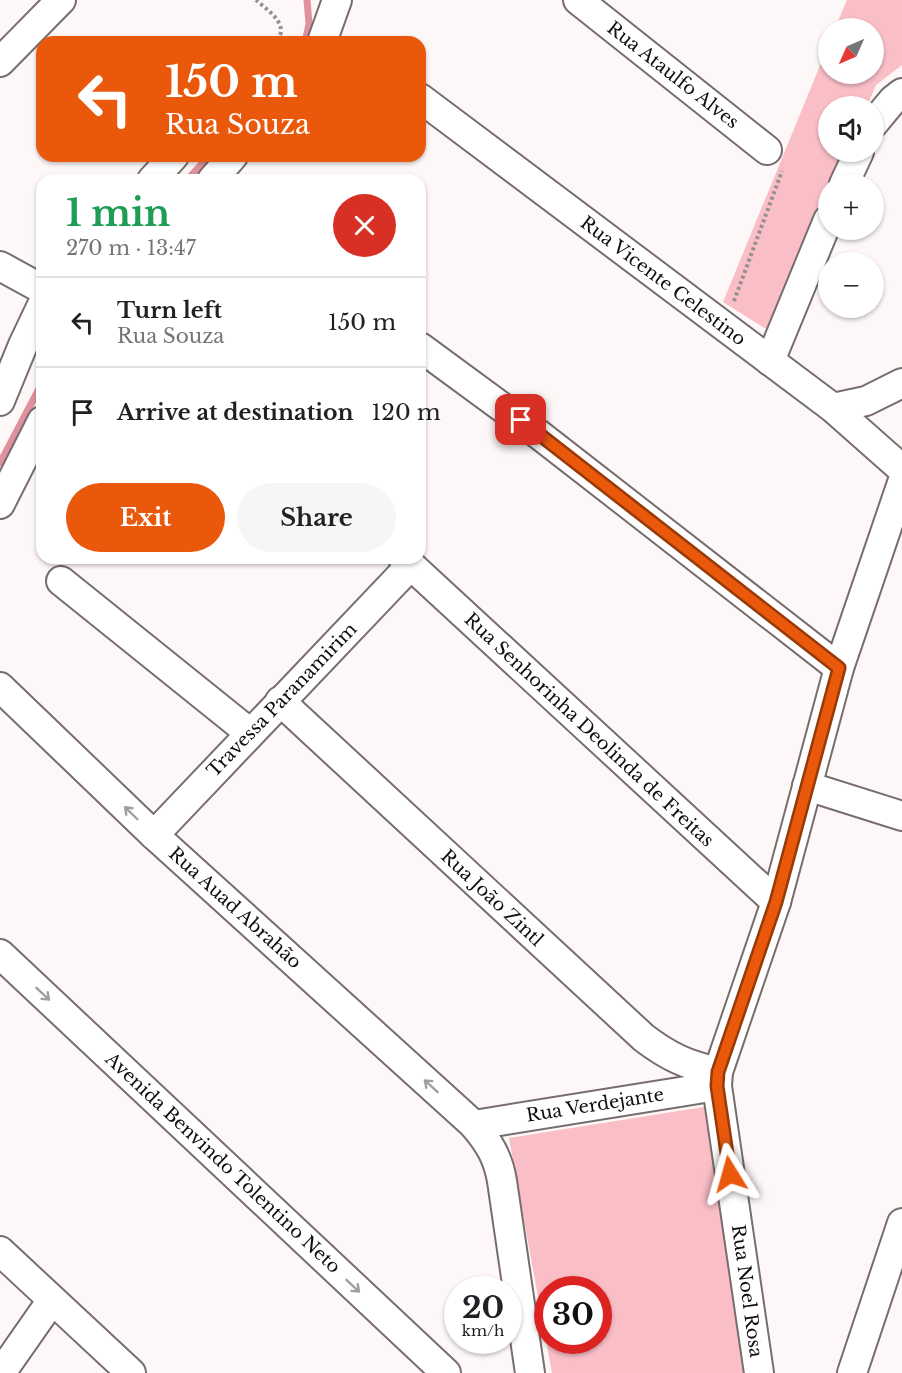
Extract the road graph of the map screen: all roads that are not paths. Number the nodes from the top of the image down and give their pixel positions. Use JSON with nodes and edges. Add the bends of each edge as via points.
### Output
{"nodes":[{"id":1,"x":61,"y":0,"type":"edge"},
{"id":2,"x":337,"y":0,"type":"edge"},
{"id":3,"x":578,"y":0,"type":"edge"},
{"id":4,"x":332,"y":36,"type":"edge"},
{"id":5,"x":0,"y":62,"type":"edge"},
{"id":6,"x":902,"y":93,"type":"edge"},
{"id":7,"x":426,"y":103,"type":"edge"},
{"id":8,"x":884,"y":110,"type":"edge"},
{"id":9,"x":767,"y":150,"type":"road end"},
{"id":10,"x":168,"y":162,"type":"edge"},
{"id":11,"x":228,"y":162,"type":"edge"},
{"id":12,"x":158,"y":174,"type":"edge"},
{"id":13,"x":217,"y":174,"type":"edge"},
{"id":14,"x":820,"y":240,"type":"edge"},
{"id":15,"x":0,"y":266,"type":"edge"},
{"id":16,"x":36,"y":287,"type":"edge"},
{"id":17,"x":36,"y":318,"type":"edge"},
{"id":18,"x":426,"y":351,"type":"edge"},
{"id":19,"x":770,"y":361,"type":"junction"},
{"id":20,"x":902,"y":383,"type":"edge"},
{"id":21,"x":0,"y":401,"type":"edge"},
{"id":22,"x":833,"y":408,"type":"junction"},
{"id":23,"x":36,"y":433,"type":"edge"},
{"id":24,"x":902,"y":470,"type":"edge"},
{"id":25,"x":902,"y":483,"type":"edge"},
{"id":26,"x":0,"y":504,"type":"edge"},
{"id":27,"x":404,"y":564,"type":"edge"},
{"id":28,"x":410,"y":564,"type":"edge"},
{"id":29,"x":61,"y":581,"type":"dead end"},
{"id":30,"x":839,"y":668,"type":"junction"},
{"id":31,"x":0,"y":687,"type":"edge"},
{"id":32,"x":280,"y":701,"type":"junction"},
{"id":33,"x":250,"y":733,"type":"junction"},
{"id":34,"x":807,"y":786,"type":"junction"},
{"id":35,"x":902,"y":816,"type":"edge"},
{"id":36,"x":154,"y":835,"type":"junction"},
{"id":37,"x":776,"y":902,"type":"junction"},
{"id":38,"x":0,"y":954,"type":"edge"},
{"id":39,"x":718,"y":1079,"type":"junction"},
{"id":40,"x":474,"y":1125,"type":"junction"},
{"id":41,"x":902,"y":1223,"type":"edge"},
{"id":42,"x":0,"y":1251,"type":"edge"},
{"id":43,"x":52,"y":1300,"type":"junction"},
{"id":44,"x":1,"y":1373,"type":"edge"},
{"id":45,"x":132,"y":1373,"type":"edge"},
{"id":46,"x":446,"y":1373,"type":"edge"},
{"id":47,"x":530,"y":1373,"type":"edge"},
{"id":48,"x":759,"y":1373,"type":"edge"},
{"id":49,"x":852,"y":1373,"type":"edge"}],
"edges":[{"from":1,"to":5,"type":"street"},
{"from":2,"to":4,"type":"street"},
{"from":3,"to":9,"type":"street","name":"Rua Ataulfo Alves"},
{"from":6,"to":8,"type":"street"},
{"from":7,"to":19,"type":"street","name":"Rua Vicente Celestino"},
{"from":10,"to":12,"type":"street"},
{"from":11,"to":13,"type":"street"},
{"from":14,"to":19,"type":"street"},
{"from":15,"to":16,"type":"street"},
{"from":17,"to":21,"type":"street"},
{"from":18,"to":30,"type":"street"},
{"from":19,"to":22,"type":"street","name":"Rua Vicente Celestino"},
{"from":20,"to":22,"type":"street","via":[[866,401]]},
{"from":22,"to":24,"type":"street","name":"Rua Vicente Celestino"},
{"from":23,"to":26,"type":"street"},
{"from":25,"to":30,"type":"street","name":"Rua Noel Rosa"},
{"from":27,"to":32,"type":"street","name":"Travessa Paranamirim"},
{"from":28,"to":37,"type":"street","name":"Rua Senhorinha Deolinda de Freitas"},
{"from":29,"to":33,"type":"street"},
{"from":30,"to":34,"type":"street","name":"Rua Noel Rosa"},
{"from":36,"to":31,"type":"street","name":"Rua Auad Abrahão","one_way":true},
{"from":32,"to":33,"type":"street","name":"Travessa Paranamirim"},
{"from":32,"to":39,"type":"street","name":"Rua João Zintl","via":[[644,1038]]},
{"from":33,"to":36,"type":"street","name":"Travessa Paranamirim"},
{"from":34,"to":35,"type":"street"},
{"from":34,"to":37,"type":"street","name":"Rua Noel Rosa"},
{"from":40,"to":36,"type":"street","name":"Rua Auad Abrahão","one_way":true},
{"from":37,"to":39,"type":"street","name":"Rua Noel Rosa"},
{"from":38,"to":46,"type":"street","name":"Avenida Benvindo Tolentino Neto","one_way":true},
{"from":39,"to":40,"type":"street","name":"Rua Verdejante"},
{"from":39,"to":48,"type":"street","name":"Rua Noel Rosa"},
{"from":40,"to":47,"type":"street","name":"Rua Auad Abrahão","via":[[494,1152],[499,1166]]},
{"from":41,"to":49,"type":"street"},
{"from":42,"to":43,"type":"street"},
{"from":43,"to":44,"type":"street"},
{"from":43,"to":45,"type":"street"}]}
